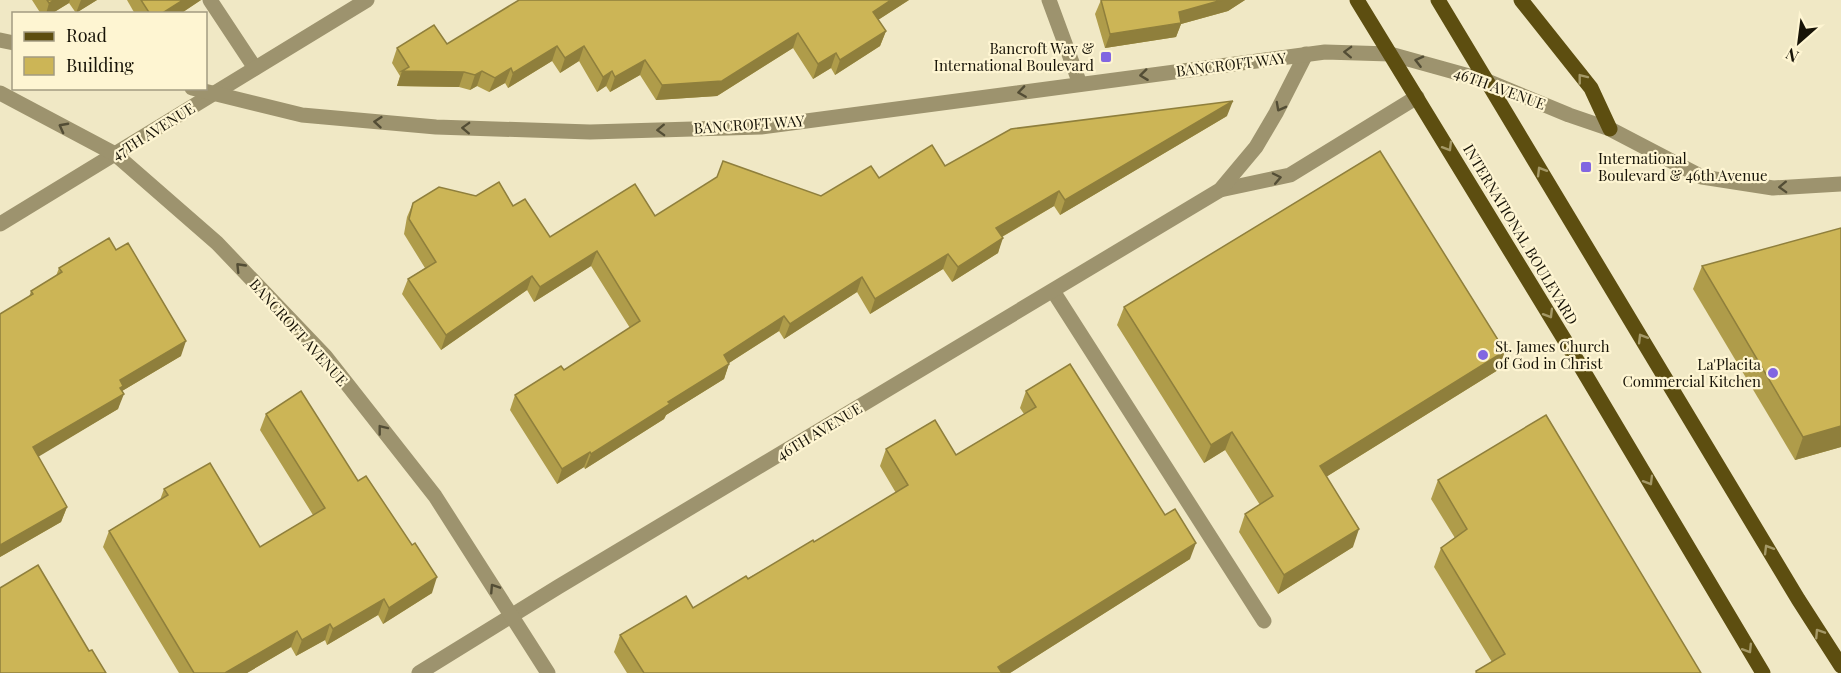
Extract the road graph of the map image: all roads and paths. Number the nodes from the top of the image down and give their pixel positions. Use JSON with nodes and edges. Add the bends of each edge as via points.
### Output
{"nodes":[{"id":1,"x":210,"y":0,"type":"edge"},
{"id":2,"x":367,"y":0,"type":"edge"},
{"id":3,"x":1049,"y":0,"type":"edge"},
{"id":4,"x":1357,"y":0,"type":"edge"},
{"id":5,"x":1438,"y":0,"type":"edge"},
{"id":6,"x":1521,"y":0,"type":"edge"},
{"id":7,"x":1306,"y":54,"type":"junction"},
{"id":8,"x":1390,"y":54,"type":"junction"},
{"id":9,"x":255,"y":68,"type":"junction"},
{"id":10,"x":1487,"y":81,"type":"junction"},
{"id":11,"x":1080,"y":84,"type":"junction"},
{"id":12,"x":199,"y":90,"type":"edge"},
{"id":13,"x":0,"y":93,"type":"edge"},
{"id":14,"x":212,"y":94,"type":"junction"},
{"id":15,"x":1417,"y":97,"type":"junction"},
{"id":16,"x":1610,"y":129,"type":"junction"},
{"id":17,"x":115,"y":154,"type":"junction"},
{"id":18,"x":1841,"y":184,"type":"edge"},
{"id":19,"x":1220,"y":190,"type":"junction"},
{"id":20,"x":0,"y":224,"type":"edge"},
{"id":21,"x":1053,"y":291,"type":"junction"},
{"id":22,"x":512,"y":615,"type":"junction"},
{"id":23,"x":1264,"y":621,"type":"dead end"},
{"id":24,"x":1841,"y":666,"type":"edge"},
{"id":25,"x":419,"y":673,"type":"edge"},
{"id":26,"x":548,"y":673,"type":"edge"},
{"id":27,"x":1763,"y":673,"type":"edge"}],
"edges":[{"from":1,"to":9,"type":"street"},
{"from":2,"to":9,"type":"street","name":"47TH AVENUE"},
{"from":3,"to":11,"type":"street"},
{"from":4,"to":8,"type":"main road","name":"INTERNATIONAL BOULEVARD"},
{"from":5,"to":10,"type":"main road"},
{"from":16,"to":6,"type":"main road","one_way":true,"via":[[1591,88]]},
{"from":8,"to":7,"type":"street","name":"46TH AVENUE","one_way":true},
{"from":7,"to":11,"type":"street","name":"BANCROFT WAY","one_way":true},
{"from":7,"to":19,"type":"street","name":"46TH AVENUE","one_way":true,"via":[[1256,147]]},
{"from":10,"to":8,"type":"street","name":"46TH AVENUE","one_way":true},
{"from":8,"to":15,"type":"main road","name":"INTERNATIONAL BOULEVARD"},
{"from":9,"to":14,"type":"street","name":"47TH AVENUE"},
{"from":10,"to":16,"type":"street","name":"46TH AVENUE"},
{"from":24,"to":10,"type":"main road","one_way":true},
{"from":11,"to":14,"type":"street","name":"BANCROFT WAY","one_way":true,"via":[[761,127],[590,132],[303,116]]},
{"from":12,"to":14,"type":"street","name":"BANCROFT WAY"},
{"from":17,"to":13,"type":"street","name":"BANCROFT AVENUE","one_way":true},
{"from":14,"to":17,"type":"street","name":"47TH AVENUE"},
{"from":19,"to":15,"type":"street","name":"46TH AVENUE","one_way":true,"via":[[1290,175]]},
{"from":15,"to":27,"type":"main road","name":"INTERNATIONAL BOULEVARD","one_way":true},
{"from":18,"to":16,"type":"street","name":"46TH AVENUE","one_way":true,"via":[[1773,188],[1701,177]]},
{"from":17,"to":20,"type":"street","name":"47TH AVENUE"},
{"from":22,"to":17,"type":"street","name":"BANCROFT AVENUE","one_way":true,"via":[[435,496],[325,356],[217,243]]},
{"from":19,"to":21,"type":"street","name":"46TH AVENUE"},
{"from":21,"to":22,"type":"street","name":"46TH AVENUE"},
{"from":21,"to":23,"type":"street"},
{"from":22,"to":25,"type":"street","name":"46TH AVENUE"},
{"from":22,"to":26,"type":"street","name":"BANCROFT AVENUE"}]}
